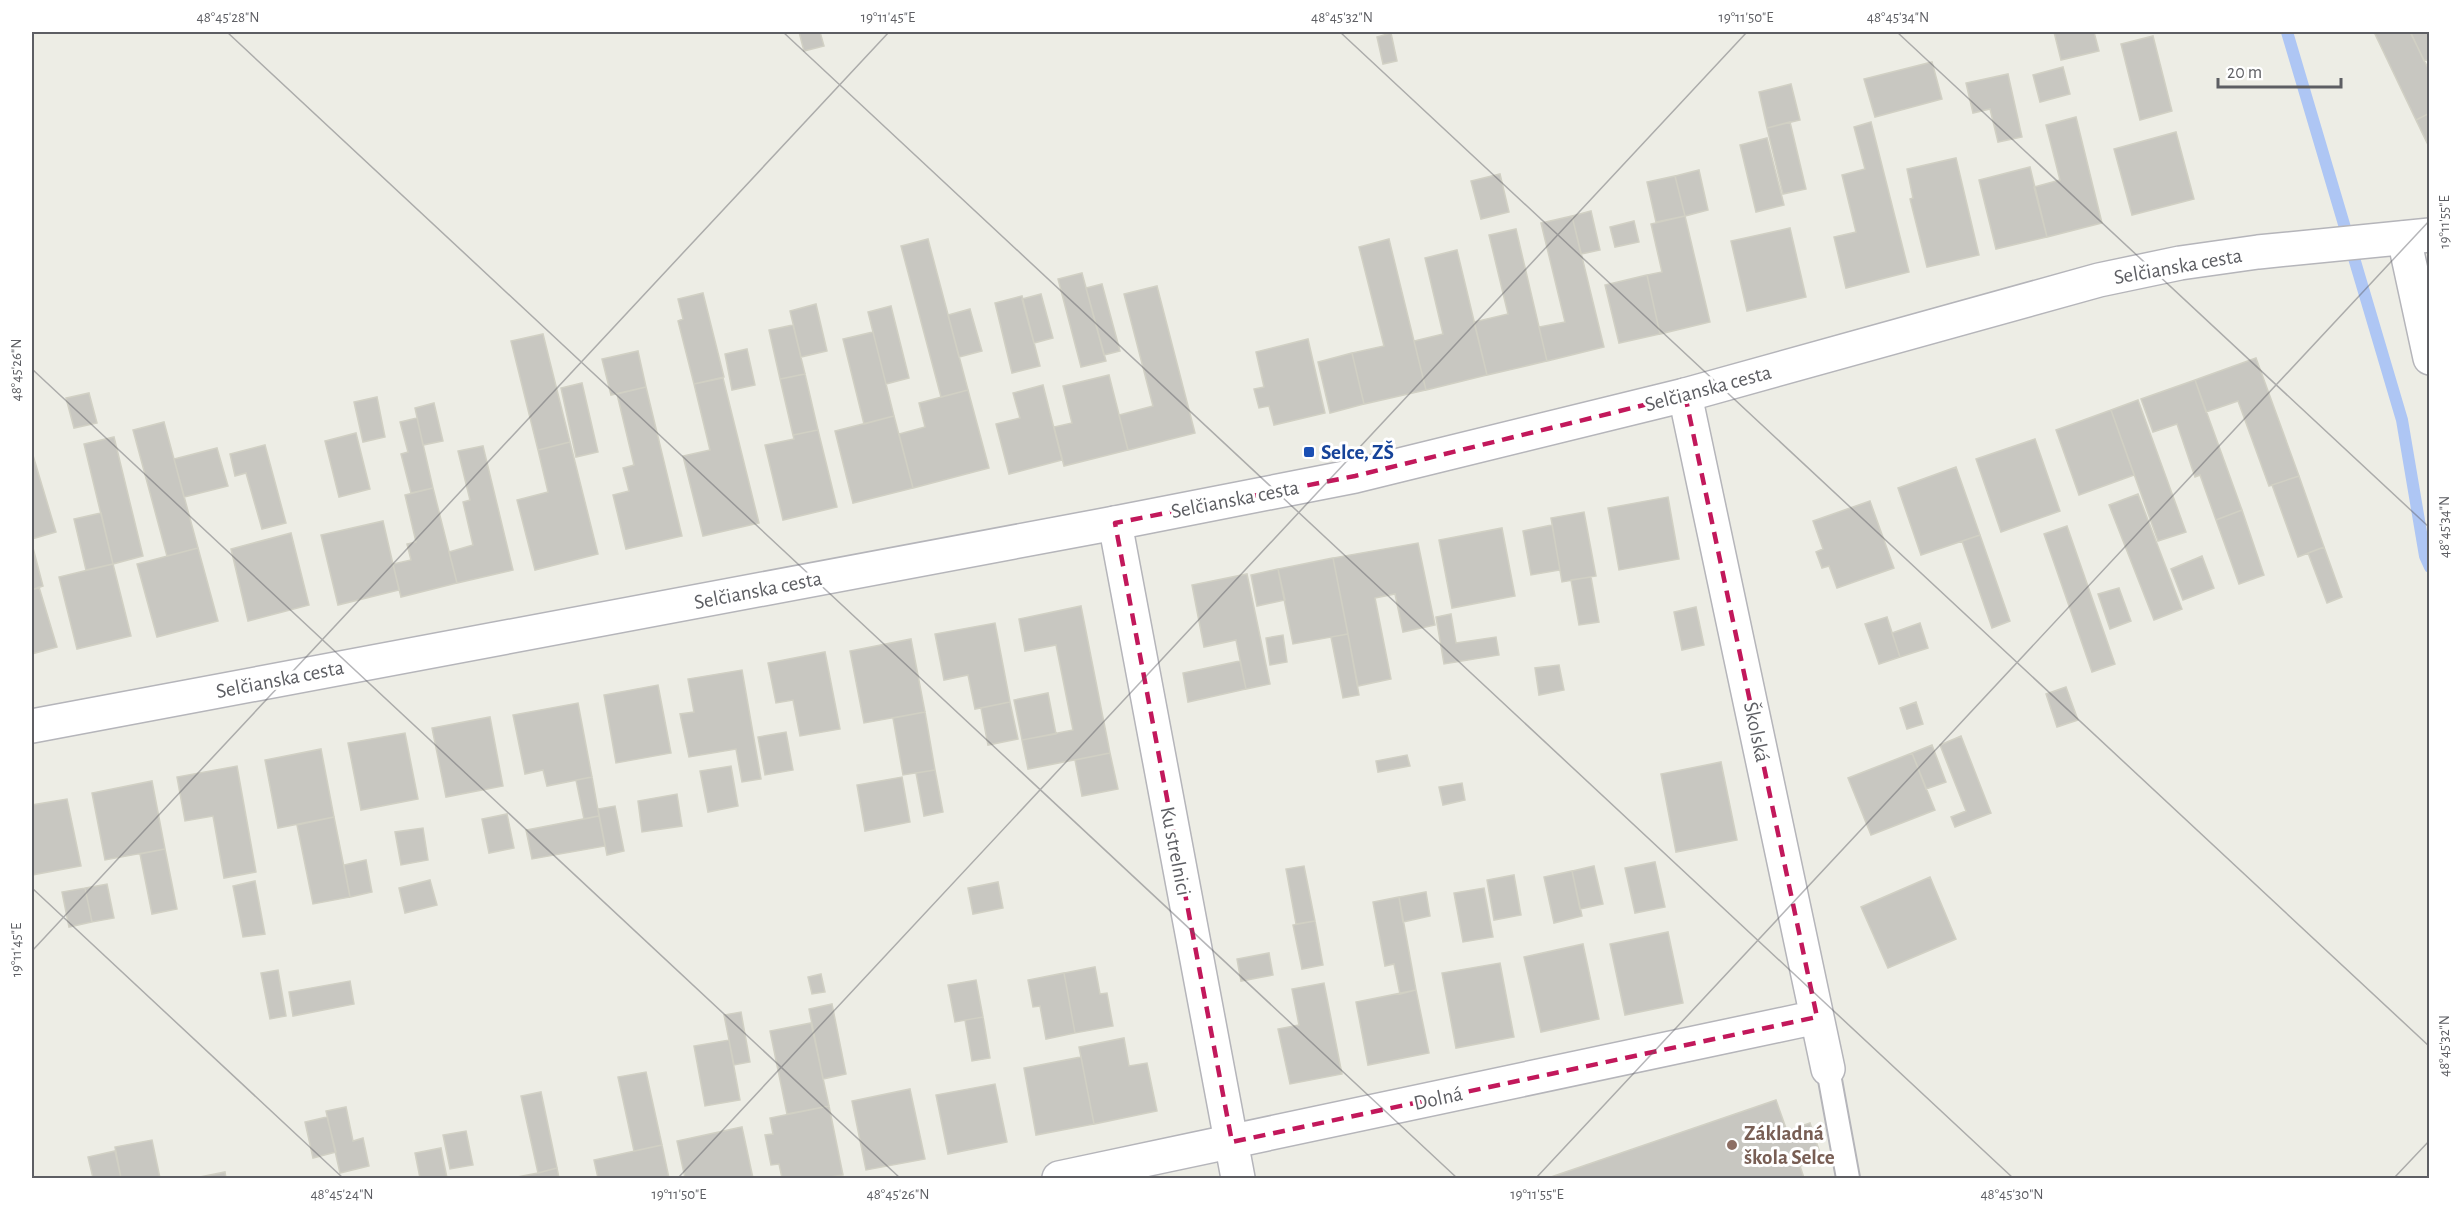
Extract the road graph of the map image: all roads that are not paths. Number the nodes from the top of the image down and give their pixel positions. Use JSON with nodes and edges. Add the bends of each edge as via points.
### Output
{"nodes":[{"id":1,"x":2417,"y":236,"type":"edge"},
{"id":2,"x":2430,"y":358,"type":"edge"},
{"id":3,"x":1685,"y":395,"type":"junction"},
{"id":4,"x":1115,"y":523,"type":"junction"},
{"id":5,"x":32,"y":726,"type":"edge"},
{"id":6,"x":1817,"y":1017,"type":"junction"},
{"id":7,"x":1828,"y":1069,"type":"joint"},
{"id":8,"x":1232,"y":1142,"type":"junction"},
{"id":9,"x":1059,"y":1179,"type":"edge"},
{"id":10,"x":1238,"y":1179,"type":"edge"},
{"id":11,"x":1848,"y":1179,"type":"edge"}],
"edges":[{"from":1,"to":2,"type":"street"},
{"from":1,"to":3,"type":"street","name":"Selčianska cesta","via":[[2180,264],[2099,280]]},
{"from":3,"to":4,"type":"street","name":"Selčianska cesta","via":[[1355,476]]},
{"from":3,"to":6,"type":"street","name":"Školská"},
{"from":4,"to":5,"type":"street","name":"Selčianska cesta"},
{"from":4,"to":8,"type":"street","name":"Ku strelnici"},
{"from":6,"to":7,"type":"street","name":"Školská"},
{"from":6,"to":8,"type":"street","name":"Dolná"},
{"from":7,"to":11,"type":"lane"},
{"from":8,"to":9,"type":"street","name":"Dolná"},
{"from":8,"to":10,"type":"street","name":"Ku strelnici"}]}
